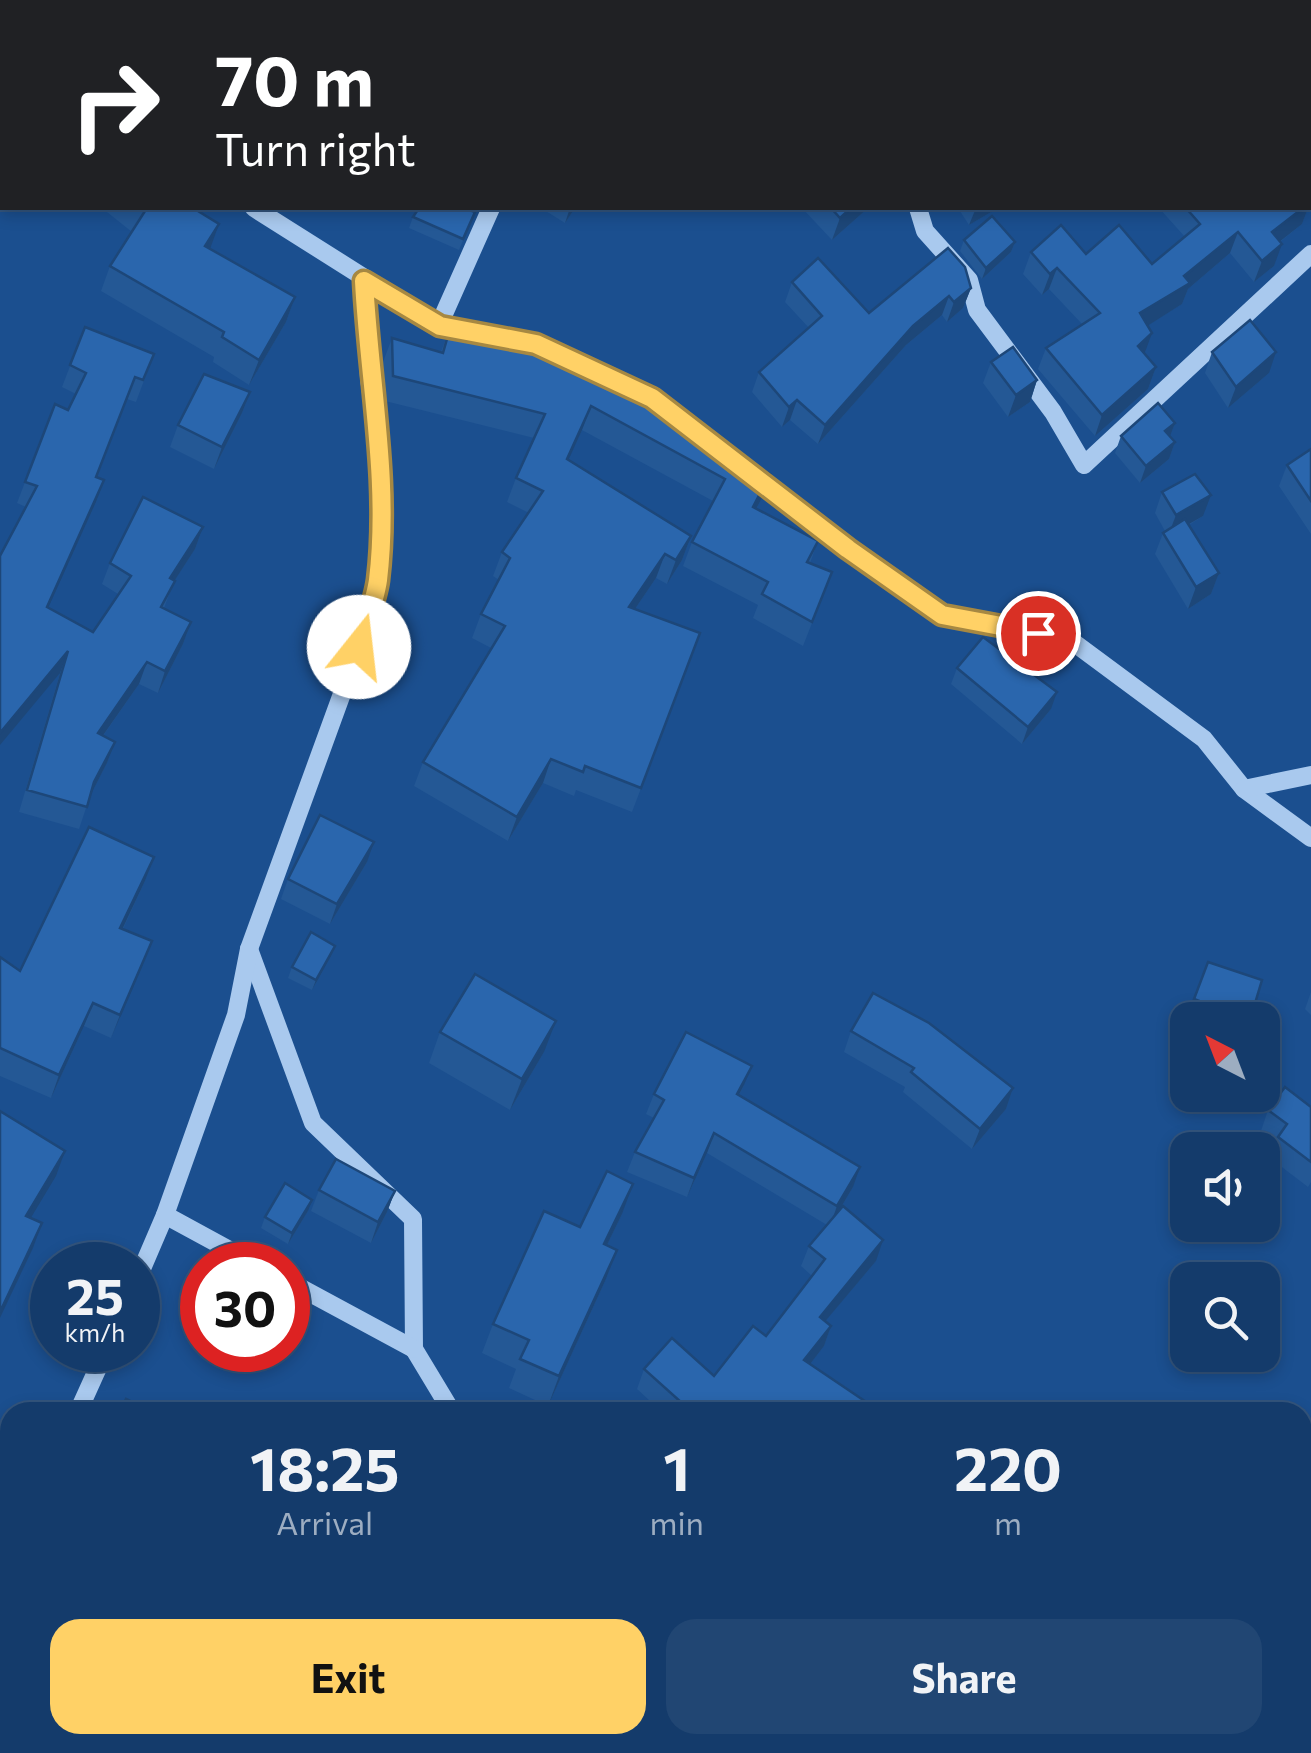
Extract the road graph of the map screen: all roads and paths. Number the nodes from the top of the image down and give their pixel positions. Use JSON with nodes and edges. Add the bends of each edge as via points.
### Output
{"nodes":[{"id":1,"x":257,"y":210,"type":"edge"},
{"id":2,"x":490,"y":210,"type":"edge"},
{"id":3,"x":919,"y":210,"type":"edge"},
{"id":4,"x":1311,"y":254,"type":"edge"},
{"id":5,"x":364,"y":281,"type":"junction"},
{"id":6,"x":440,"y":326,"type":"junction"},
{"id":7,"x":716,"y":446,"type":"edge"},
{"id":8,"x":732,"y":458,"type":"edge"},
{"id":9,"x":1311,"y":775,"type":"edge"},
{"id":10,"x":1244,"y":789,"type":"junction"},
{"id":11,"x":1311,"y":838,"type":"edge"},
{"id":12,"x":249,"y":948,"type":"junction"},
{"id":13,"x":165,"y":1216,"type":"junction"},
{"id":14,"x":154,"y":1242,"type":"edge"},
{"id":15,"x":214,"y":1242,"type":"edge"},
{"id":16,"x":310,"y":1294,"type":"edge"},
{"id":17,"x":414,"y":1350,"type":"junction"},
{"id":18,"x":96,"y":1372,"type":"edge"},
{"id":19,"x":83,"y":1402,"type":"edge"},
{"id":20,"x":446,"y":1402,"type":"edge"}],
"edges":[{"from":1,"to":5,"type":"street"},
{"from":2,"to":6,"type":"street"},
{"from":3,"to":4,"type":"street","via":[[925,231],[969,280],[976,310],[1084,465]]},
{"from":5,"to":6,"type":"street"},
{"from":5,"to":12,"type":"street","via":[[382,476],[378,582]]},
{"from":6,"to":7,"type":"street","via":[[536,344],[652,398]]},
{"from":8,"to":10,"type":"street","via":[[942,615],[1069,639],[1204,739]]},
{"from":9,"to":10,"type":"street"},
{"from":10,"to":11,"type":"street"},
{"from":12,"to":13,"type":"street","via":[[236,1015]]},
{"from":12,"to":17,"type":"street","via":[[313,1124],[413,1218]]},
{"from":13,"to":14,"type":"street"},
{"from":13,"to":15,"type":"street"},
{"from":16,"to":17,"type":"street"},
{"from":17,"to":20,"type":"street"},
{"from":18,"to":19,"type":"street"}]}
